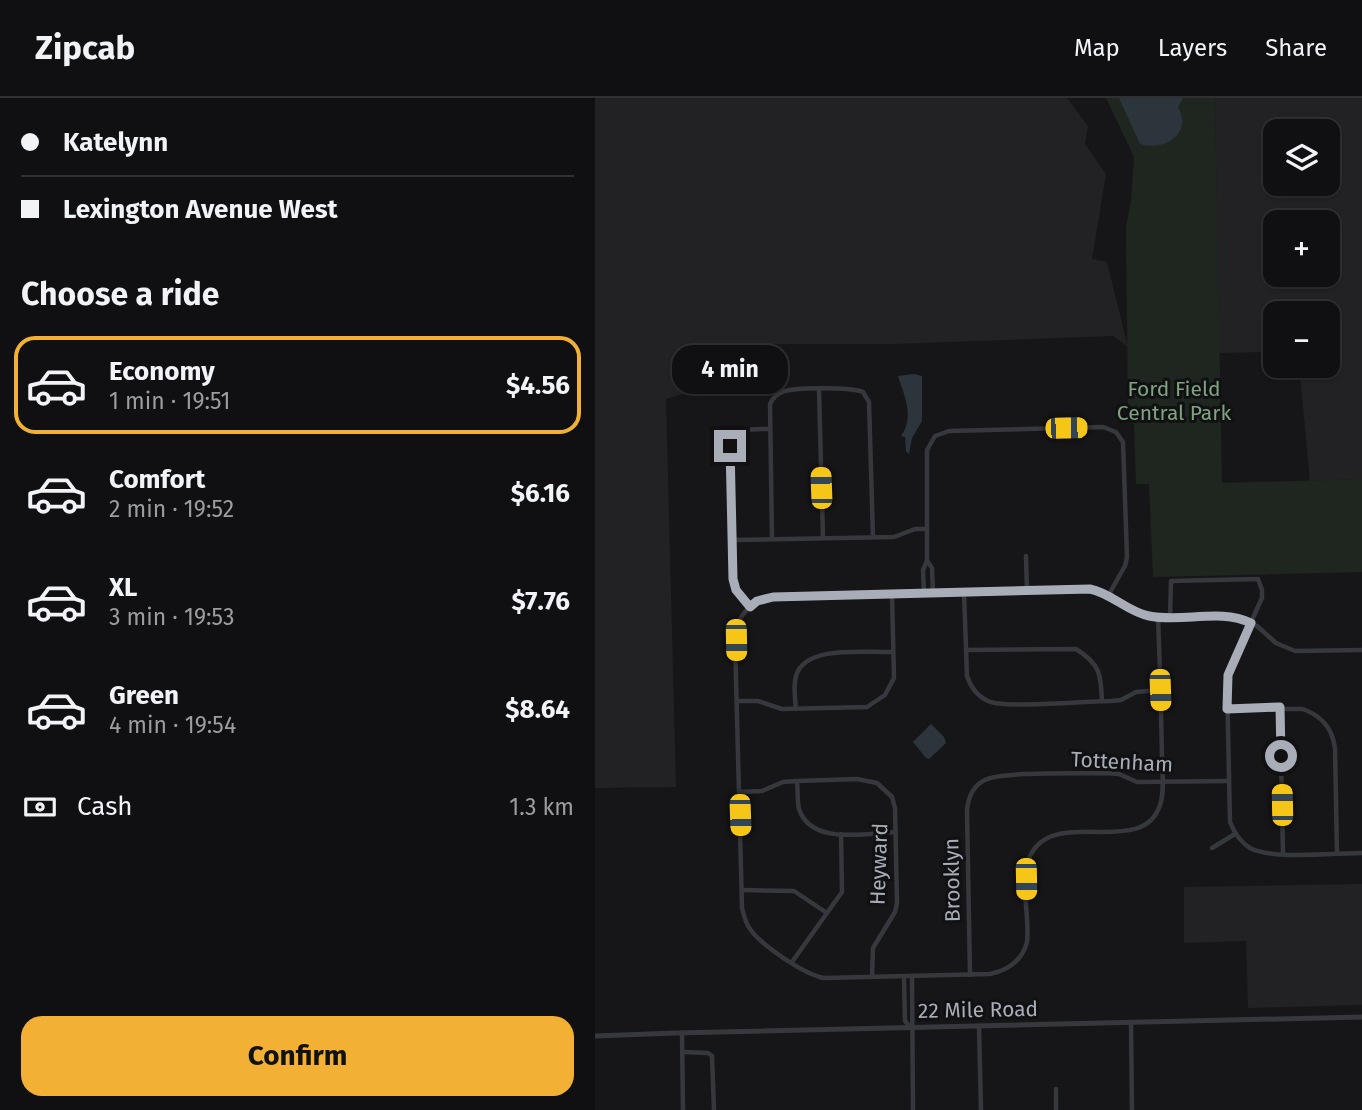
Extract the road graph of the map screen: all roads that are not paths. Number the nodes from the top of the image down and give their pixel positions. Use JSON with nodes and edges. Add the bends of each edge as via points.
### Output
{"nodes":[{"id":1,"x":819,"y":390,"type":"junction"},
{"id":2,"x":769,"y":429,"type":"junction"},
{"id":3,"x":927,"y":529,"type":"junction"},
{"id":4,"x":873,"y":537,"type":"junction"},
{"id":5,"x":823,"y":538,"type":"junction"},
{"id":6,"x":772,"y":539,"type":"junction"},
{"id":7,"x":732,"y":540,"type":"junction"},
{"id":8,"x":1026,"y":556,"type":"dead end"},
{"id":9,"x":927,"y":561,"type":"junction"},
{"id":10,"x":924,"y":580,"type":"junction"},
{"id":11,"x":933,"y":580,"type":"junction"},
{"id":12,"x":1027,"y":591,"type":"junction"},
{"id":13,"x":924,"y":593,"type":"junction"},
{"id":14,"x":933,"y":593,"type":"junction"},
{"id":15,"x":964,"y":593,"type":"junction"},
{"id":16,"x":892,"y":594,"type":"junction"},
{"id":17,"x":1108,"y":596,"type":"junction"},
{"id":18,"x":752,"y":605,"type":"junction"},
{"id":19,"x":1159,"y":617,"type":"junction"},
{"id":20,"x":1170,"y":617,"type":"junction"},
{"id":21,"x":1251,"y":623,"type":"junction"},
{"id":22,"x":966,"y":650,"type":"junction"},
{"id":23,"x":1362,"y":650,"type":"edge"},
{"id":24,"x":893,"y":652,"type":"junction"},
{"id":25,"x":1160,"y":690,"type":"junction"},
{"id":26,"x":737,"y":701,"type":"junction"},
{"id":27,"x":1102,"y":701,"type":"junction"},
{"id":28,"x":1280,"y":707,"type":"junction"},
{"id":29,"x":796,"y":709,"type":"junction"},
{"id":30,"x":1227,"y":709,"type":"junction"},
{"id":31,"x":797,"y":780,"type":"junction"},
{"id":32,"x":1228,"y":780,"type":"junction"},
{"id":33,"x":1162,"y":782,"type":"junction"},
{"id":34,"x":975,"y":787,"type":"joint"},
{"id":35,"x":739,"y":792,"type":"junction"},
{"id":36,"x":896,"y":832,"type":"junction"},
{"id":37,"x":842,"y":834,"type":"junction"},
{"id":38,"x":1235,"y":834,"type":"junction"},
{"id":39,"x":1212,"y":848,"type":"dead end"},
{"id":40,"x":1338,"y":853,"type":"junction"},
{"id":41,"x":1362,"y":853,"type":"edge"},
{"id":42,"x":1283,"y":854,"type":"junction"},
{"id":43,"x":742,"y":890,"type":"junction"},
{"id":44,"x":827,"y":914,"type":"junction"},
{"id":45,"x":792,"y":962,"type":"junction"},
{"id":46,"x":970,"y":975,"type":"junction"},
{"id":47,"x":904,"y":976,"type":"junction"},
{"id":48,"x":912,"y":976,"type":"junction"},
{"id":49,"x":872,"y":977,"type":"junction"},
{"id":50,"x":1362,"y":1017,"type":"edge"},
{"id":51,"x":1131,"y":1022,"type":"junction"},
{"id":52,"x":979,"y":1026,"type":"junction"},
{"id":53,"x":911,"y":1027,"type":"junction"},
{"id":54,"x":682,"y":1032,"type":"junction"},
{"id":55,"x":595,"y":1037,"type":"edge"},
{"id":56,"x":682,"y":1052,"type":"junction"},
{"id":57,"x":1056,"y":1089,"type":"dead end"},
{"id":58,"x":683,"y":1110,"type":"edge"},
{"id":59,"x":714,"y":1110,"type":"edge"},
{"id":60,"x":913,"y":1110,"type":"edge"},
{"id":61,"x":981,"y":1110,"type":"edge"},
{"id":62,"x":1056,"y":1110,"type":"edge"},
{"id":63,"x":1132,"y":1110,"type":"edge"}],
"edges":[{"from":1,"to":2,"type":"street","via":[[778,394],[769,408]]},
{"from":1,"to":4,"type":"street","via":[[854,389],[866,395],[870,405]]},
{"from":1,"to":5,"type":"street"},
{"from":2,"to":6,"type":"street"},
{"from":2,"to":7,"type":"street","via":[[747,429],[732,438]]},
{"from":3,"to":4,"type":"street"},
{"from":3,"to":9,"type":"street"},
{"from":3,"to":17,"type":"street","via":[[927,450],[942,432],[1103,427],[1116,432],[1124,450],[1127,557]]},
{"from":4,"to":5,"type":"street"},
{"from":5,"to":6,"type":"street"},
{"from":6,"to":7,"type":"street"},
{"from":7,"to":18,"type":"street","via":[[734,585]]},
{"from":8,"to":12,"type":"street"},
{"from":9,"to":10,"type":"street"},
{"from":9,"to":11,"type":"street"},
{"from":10,"to":11,"type":"street"},
{"from":10,"to":13,"type":"street"},
{"from":11,"to":14,"type":"street"},
{"from":12,"to":15,"type":"street"},
{"from":12,"to":17,"type":"street","via":[[1090,589]]},
{"from":13,"to":14,"type":"street"},
{"from":13,"to":16,"type":"street"},
{"from":14,"to":15,"type":"street"},
{"from":15,"to":22,"type":"street"},
{"from":16,"to":18,"type":"street","via":[[773,597]]},
{"from":16,"to":24,"type":"street"},
{"from":17,"to":19,"type":"street"},
{"from":18,"to":26,"type":"street","via":[[738,622]]},
{"from":19,"to":20,"type":"street"},
{"from":19,"to":25,"type":"street"},
{"from":20,"to":21,"type":"street","via":[[1236,618]]},
{"from":20,"to":21,"type":"street","via":[[1171,581],[1258,579],[1262,598]]},
{"from":21,"to":23,"type":"street","via":[[1295,651]]},
{"from":21,"to":30,"type":"street","via":[[1228,675]]},
{"from":22,"to":27,"type":"street","via":[[1076,649],[1097,667]]},
{"from":22,"to":27,"type":"street","via":[[970,686],[986,700],[999,704]]},
{"from":24,"to":29,"type":"street","via":[[894,678],[885,695],[867,707]]},
{"from":24,"to":29,"type":"street","via":[[810,657],[796,676]]},
{"from":25,"to":27,"type":"street"},
{"from":25,"to":33,"type":"street"},
{"from":26,"to":29,"type":"street"},
{"from":26,"to":35,"type":"street"},
{"from":28,"to":30,"type":"street"},
{"from":28,"to":40,"type":"street","via":[[1303,709],[1322,719],[1331,732]]},
{"from":28,"to":42,"type":"street"},
{"from":30,"to":32,"type":"street"},
{"from":31,"to":35,"type":"street"},
{"from":31,"to":36,"type":"street","name":"Heyward","via":[[869,780],[892,797]]},
{"from":31,"to":37,"type":"street","via":[[806,821],[817,830]]},
{"from":32,"to":33,"type":"street","name":"Tottenham"},
{"from":32,"to":38,"type":"street"},
{"from":33,"to":34,"type":"street","name":"Tottenham","via":[[1137,782],[1115,774],[1002,776]]},
{"from":33,"to":46,"type":"street","via":[[1161,805],[1140,827],[1060,833],[1041,842],[1027,867],[1023,953],[1007,969]]},
{"from":34,"to":46,"type":"street","name":"Brooklyn","via":[[967,811]]},
{"from":35,"to":43,"type":"street"},
{"from":36,"to":37,"type":"street"},
{"from":36,"to":49,"type":"street","name":"Heyward","via":[[897,903],[873,948]]},
{"from":37,"to":44,"type":"street","via":[[842,892]]},
{"from":38,"to":39,"type":"street"},
{"from":38,"to":42,"type":"street","via":[[1259,852]]},
{"from":40,"to":41,"type":"street"},
{"from":40,"to":42,"type":"street"},
{"from":43,"to":44,"type":"street","via":[[794,891]]},
{"from":43,"to":45,"type":"street","via":[[745,918],[752,932]]},
{"from":44,"to":45,"type":"street"},
{"from":45,"to":49,"type":"street","via":[[819,978]]},
{"from":46,"to":48,"type":"street"},
{"from":47,"to":48,"type":"street"},
{"from":47,"to":49,"type":"street"},
{"from":47,"to":53,"type":"street","via":[[905,1021]]},
{"from":48,"to":53,"type":"street"},
{"from":50,"to":51,"type":"street","name":"22 Mile Road"},
{"from":51,"to":52,"type":"street","name":"22 Mile Road"},
{"from":51,"to":63,"type":"street"},
{"from":52,"to":53,"type":"street","name":"22 Mile Road"},
{"from":52,"to":61,"type":"street"},
{"from":53,"to":54,"type":"street","name":"22 Mile Road"},
{"from":53,"to":60,"type":"street"},
{"from":54,"to":55,"type":"street","name":"22 Mile Road"},
{"from":54,"to":56,"type":"street"},
{"from":56,"to":58,"type":"street"},
{"from":56,"to":59,"type":"street","via":[[712,1056]]},
{"from":57,"to":62,"type":"street"}]}
